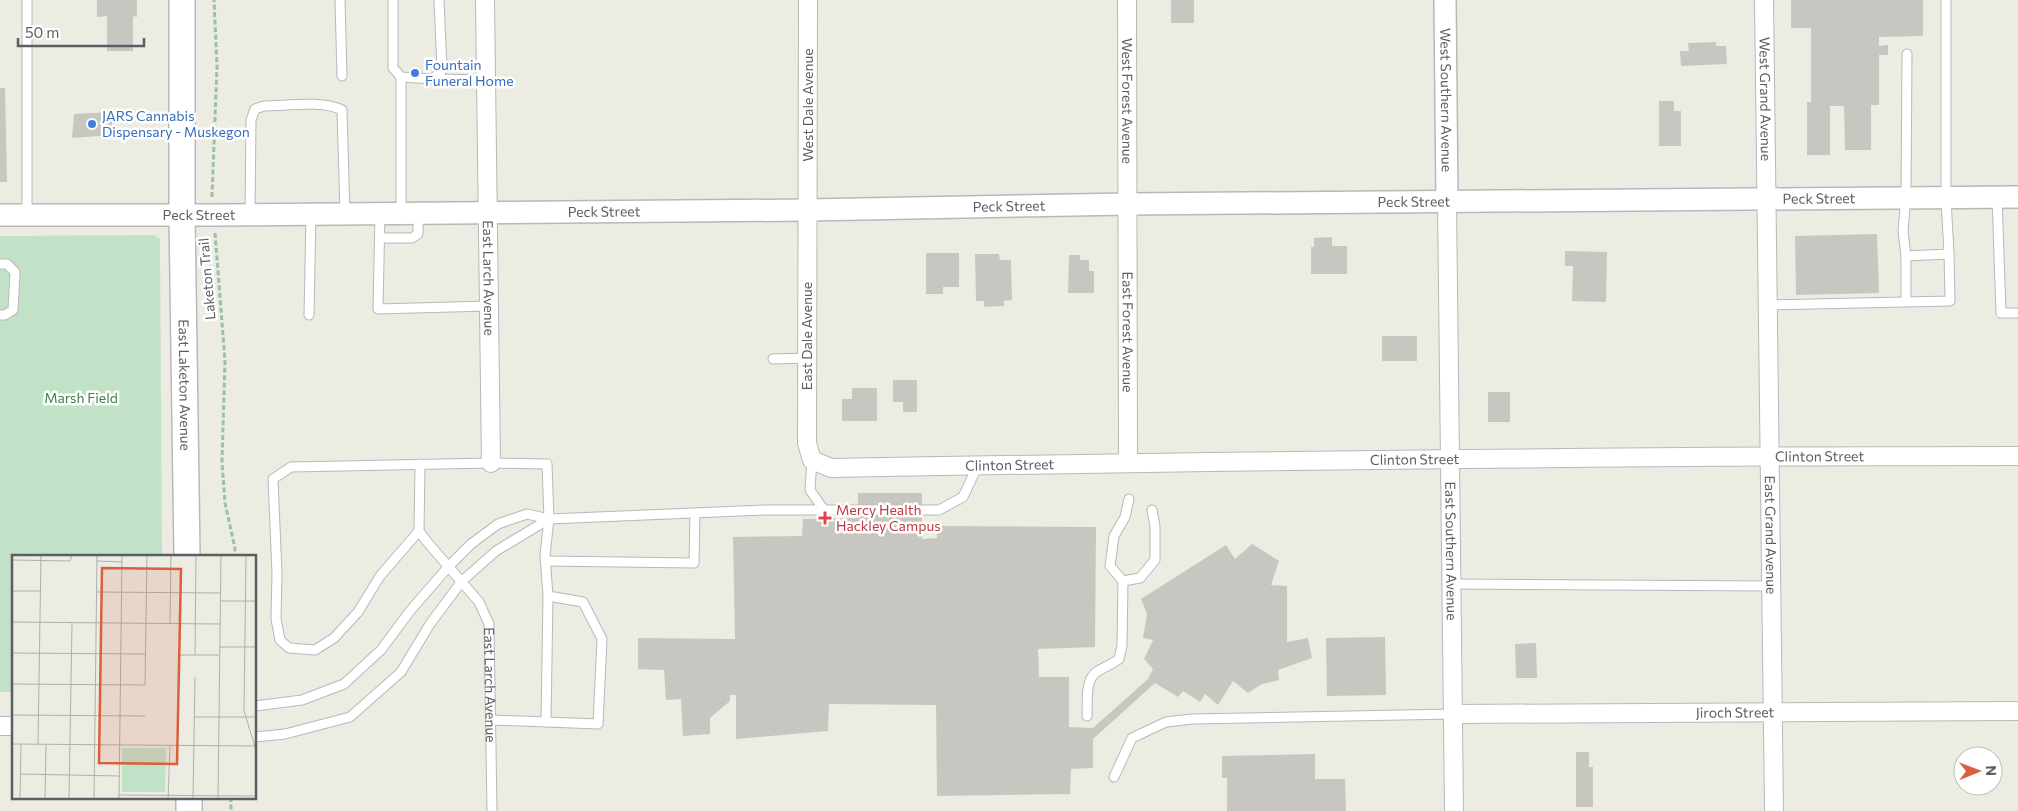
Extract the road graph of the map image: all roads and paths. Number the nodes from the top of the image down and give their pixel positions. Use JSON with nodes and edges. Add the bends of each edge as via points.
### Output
{"nodes":[{"id":1,"x":27,"y":0,"type":"edge"},
{"id":2,"x":182,"y":0,"type":"edge"},
{"id":3,"x":214,"y":0,"type":"edge"},
{"id":4,"x":340,"y":0,"type":"edge"},
{"id":5,"x":393,"y":0,"type":"edge"},
{"id":6,"x":440,"y":0,"type":"edge"},
{"id":7,"x":485,"y":0,"type":"edge"},
{"id":8,"x":808,"y":0,"type":"edge"},
{"id":9,"x":1127,"y":0,"type":"edge"},
{"id":10,"x":1445,"y":0,"type":"edge"},
{"id":11,"x":1764,"y":0,"type":"edge"},
{"id":12,"x":1946,"y":0,"type":"edge"},
{"id":13,"x":1907,"y":54,"type":"dead end"},
{"id":14,"x":342,"y":76,"type":"dead end"},
{"id":15,"x":401,"y":77,"type":"junction"},
{"id":16,"x":433,"y":79,"type":"junction"},
{"id":17,"x":486,"y":80,"type":"junction"},
{"id":18,"x":2018,"y":196,"type":"edge"},
{"id":19,"x":1906,"y":197,"type":"junction"},
{"id":20,"x":1997,"y":197,"type":"junction"},
{"id":21,"x":1765,"y":198,"type":"junction"},
{"id":22,"x":1946,"y":198,"type":"junction"},
{"id":23,"x":1447,"y":201,"type":"junction"},
{"id":24,"x":1128,"y":204,"type":"junction"},
{"id":25,"x":808,"y":210,"type":"junction"},
{"id":26,"x":488,"y":212,"type":"junction"},
{"id":27,"x":410,"y":213,"type":"junction"},
{"id":28,"x":310,"y":214,"type":"junction"},
{"id":29,"x":345,"y":214,"type":"junction"},
{"id":30,"x":380,"y":214,"type":"junction"},
{"id":31,"x":0,"y":215,"type":"edge"},
{"id":32,"x":27,"y":215,"type":"junction"},
{"id":33,"x":182,"y":215,"type":"junction"},
{"id":34,"x":214,"y":215,"type":"junction"},
{"id":35,"x":250,"y":215,"type":"junction"},
{"id":36,"x":380,"y":238,"type":"junction"},
{"id":37,"x":1949,"y":254,"type":"junction"},
{"id":38,"x":1906,"y":256,"type":"junction"},
{"id":39,"x":0,"y":264,"type":"edge"},
{"id":40,"x":1906,"y":302,"type":"junction"},
{"id":41,"x":1767,"y":305,"type":"junction"},
{"id":42,"x":489,"y":306,"type":"junction"},
{"id":43,"x":2018,"y":313,"type":"edge"},
{"id":44,"x":0,"y":315,"type":"edge"},
{"id":45,"x":309,"y":315,"type":"dead end"},
{"id":46,"x":807,"y":358,"type":"junction"},
{"id":47,"x":773,"y":359,"type":"dead end"},
{"id":48,"x":1769,"y":456,"type":"junction"},
{"id":49,"x":2018,"y":456,"type":"edge"},
{"id":50,"x":812,"y":460,"type":"junction"},
{"id":51,"x":1450,"y":460,"type":"junction"},
{"id":52,"x":490,"y":463,"type":"junction"},
{"id":53,"x":1128,"y":463,"type":"junction"},
{"id":54,"x":420,"y":464,"type":"junction"},
{"id":55,"x":978,"y":465,"type":"junction"},
{"id":56,"x":1129,"y":499,"type":"dead end"},
{"id":57,"x":824,"y":510,"type":"junction"},
{"id":58,"x":1152,"y":510,"type":"dead end"},
{"id":59,"x":695,"y":514,"type":"junction"},
{"id":60,"x":549,"y":519,"type":"junction"},
{"id":61,"x":420,"y":531,"type":"junction"},
{"id":62,"x":187,"y":555,"type":"edge"},
{"id":63,"x":234,"y":555,"type":"edge"},
{"id":64,"x":546,"y":561,"type":"junction"},
{"id":65,"x":449,"y":566,"type":"junction"},
{"id":66,"x":462,"y":581,"type":"junction"},
{"id":67,"x":1123,"y":581,"type":"junction"},
{"id":68,"x":1452,"y":584,"type":"junction"},
{"id":69,"x":1771,"y":586,"type":"junction"},
{"id":70,"x":548,"y":596,"type":"junction"},
{"id":71,"x":256,"y":706,"type":"edge"},
{"id":72,"x":1773,"y":712,"type":"junction"},
{"id":73,"x":2018,"y":712,"type":"edge"},
{"id":74,"x":1454,"y":714,"type":"junction"},
{"id":75,"x":1087,"y":716,"type":"dead end"},
{"id":76,"x":492,"y":720,"type":"junction"},
{"id":77,"x":546,"y":722,"type":"junction"},
{"id":78,"x":256,"y":737,"type":"edge"},
{"id":79,"x":1114,"y":776,"type":"dead end"},
{"id":80,"x":189,"y":798,"type":"edge"},
{"id":81,"x":231,"y":798,"type":"edge"},
{"id":82,"x":189,"y":811,"type":"edge"},
{"id":83,"x":231,"y":811,"type":"edge"},
{"id":84,"x":492,"y":811,"type":"edge"},
{"id":85,"x":1454,"y":811,"type":"edge"},
{"id":86,"x":1774,"y":811,"type":"edge"}],
"edges":[{"from":1,"to":32,"type":"lane"},
{"from":2,"to":33,"type":"main road","name":"East Laketon Avenue"},
{"from":3,"to":34,"type":"path","name":"Laketon Trail","via":[[218,66]]},
{"from":4,"to":14,"type":"lane"},
{"from":5,"to":15,"type":"lane","via":[[393,68]]},
{"from":6,"to":16,"type":"lane","via":[[442,70]]},
{"from":7,"to":17,"type":"street","name":"East Larch Avenue"},
{"from":8,"to":25,"type":"street","name":"West Dale Avenue"},
{"from":9,"to":24,"type":"street","name":"West Forest Avenue"},
{"from":10,"to":23,"type":"street","name":"West Southern Avenue"},
{"from":11,"to":21,"type":"street","name":"West Grand Avenue"},
{"from":12,"to":22,"type":"lane"},
{"from":13,"to":19,"type":"lane"},
{"from":15,"to":16,"type":"lane"},
{"from":15,"to":27,"type":"lane"},
{"from":16,"to":17,"type":"lane"},
{"from":17,"to":26,"type":"street","name":"East Larch Avenue"},
{"from":18,"to":20,"type":"street","name":"Peck Street"},
{"from":19,"to":21,"type":"street","name":"Peck Street"},
{"from":19,"to":22,"type":"street","name":"Peck Street"},
{"from":19,"to":38,"type":"lane","via":[[1903,231]]},
{"from":20,"to":22,"type":"street","name":"Peck Street"},
{"from":20,"to":43,"type":"lane","via":[[2001,313]]},
{"from":21,"to":23,"type":"street","name":"Peck Street"},
{"from":21,"to":41,"type":"street","name":"East Grand Avenue"},
{"from":22,"to":37,"type":"lane"},
{"from":23,"to":24,"type":"street","name":"Peck Street"},
{"from":23,"to":51,"type":"street","name":"East Southern Avenue"},
{"from":24,"to":25,"type":"street","name":"Peck Street"},
{"from":24,"to":53,"type":"street","name":"East Forest Avenue"},
{"from":25,"to":26,"type":"street","name":"Peck Street"},
{"from":25,"to":46,"type":"street","name":"East Dale Avenue"},
{"from":26,"to":27,"type":"street","name":"Peck Street"},
{"from":26,"to":42,"type":"street","name":"East Larch Avenue"},
{"from":27,"to":30,"type":"street","name":"Peck Street"},
{"from":27,"to":36,"type":"lane","via":[[418,234],[412,238]]},
{"from":28,"to":29,"type":"street","name":"Peck Street"},
{"from":28,"to":35,"type":"street","name":"Peck Street"},
{"from":28,"to":45,"type":"lane"},
{"from":29,"to":30,"type":"street","name":"Peck Street"},
{"from":29,"to":35,"type":"lane","via":[[342,110],[321,105],[255,109],[251,120]]},
{"from":30,"to":36,"type":"lane"},
{"from":31,"to":32,"type":"street","name":"Peck Street"},
{"from":32,"to":33,"type":"street","name":"Peck Street"},
{"from":33,"to":34,"type":"street","name":"Peck Street"},
{"from":33,"to":62,"type":"main road","name":"East Laketon Avenue"},
{"from":34,"to":35,"type":"street","name":"Peck Street"},
{"from":34,"to":63,"type":"path","name":"Laketon Trail","via":[[225,361],[222,462]]},
{"from":36,"to":42,"type":"lane","via":[[378,309]]},
{"from":37,"to":38,"type":"lane"},
{"from":37,"to":40,"type":"lane","via":[[1950,301]]},
{"from":38,"to":40,"type":"lane"},
{"from":39,"to":44,"type":"lane","via":[[7,264],[14,272],[13,310]]},
{"from":40,"to":41,"type":"lane"},
{"from":41,"to":48,"type":"street","name":"East Grand Avenue"},
{"from":42,"to":52,"type":"street","name":"East Larch Avenue"},
{"from":46,"to":47,"type":"lane"},
{"from":46,"to":50,"type":"street","name":"East Dale Avenue","via":[[806,443]]},
{"from":48,"to":49,"type":"street","name":"Clinton Street"},
{"from":48,"to":51,"type":"street","name":"Clinton Street"},
{"from":48,"to":69,"type":"street","name":"East Grand Avenue"},
{"from":50,"to":55,"type":"street","name":"Clinton Street","via":[[831,468]]},
{"from":50,"to":57,"type":"lane","via":[[810,490]]},
{"from":51,"to":53,"type":"street","name":"Clinton Street"},
{"from":51,"to":68,"type":"street","name":"East Southern Avenue"},
{"from":52,"to":54,"type":"lane"},
{"from":52,"to":60,"type":"lane","via":[[548,464]]},
{"from":53,"to":55,"type":"street","name":"Clinton Street"},
{"from":54,"to":61,"type":"lane"},
{"from":54,"to":61,"type":"lane","via":[[291,467],[273,479],[276,619],[280,640],[289,648],[315,650],[334,638],[358,612],[380,576]]},
{"from":55,"to":57,"type":"lane","via":[[963,497],[939,510]]},
{"from":56,"to":67,"type":"lane","via":[[1125,516],[1114,536],[1110,566]]},
{"from":57,"to":59,"type":"lane"},
{"from":58,"to":67,"type":"lane","via":[[1156,526],[1156,560],[1140,578]]},
{"from":59,"to":60,"type":"lane"},
{"from":59,"to":64,"type":"lane","via":[[694,563]]},
{"from":60,"to":64,"type":"lane"},
{"from":60,"to":65,"type":"lane","via":[[527,514],[498,524]]},
{"from":60,"to":66,"type":"lane","via":[[496,551]]},
{"from":61,"to":65,"type":"lane","name":"East Larch Avenue"},
{"from":64,"to":70,"type":"lane"},
{"from":65,"to":66,"type":"lane","name":"East Larch Avenue"},
{"from":65,"to":71,"type":"lane","via":[[382,650],[344,684],[302,700]]},
{"from":66,"to":76,"type":"lane","name":"East Larch Avenue","via":[[479,602],[490,624]]},
{"from":66,"to":78,"type":"lane","via":[[430,624],[401,672],[350,717],[285,734]]},
{"from":67,"to":75,"type":"lane","via":[[1119,659],[1096,672],[1088,684]]},
{"from":68,"to":69,"type":"lane"},
{"from":68,"to":74,"type":"street","name":"East Southern Avenue"},
{"from":69,"to":72,"type":"street","name":"East Grand Avenue"},
{"from":70,"to":77,"type":"lane"},
{"from":70,"to":77,"type":"lane","via":[[583,602],[602,638],[598,724]]},
{"from":72,"to":73,"type":"street","name":"Jiroch Street"},
{"from":72,"to":74,"type":"street","name":"Jiroch Street"},
{"from":72,"to":86,"type":"street","name":"East Grand Avenue"},
{"from":74,"to":79,"type":"lane","via":[[1166,722],[1132,738]]},
{"from":74,"to":85,"type":"street","name":"East Southern Avenue"},
{"from":76,"to":77,"type":"lane"},
{"from":76,"to":84,"type":"lane","name":"East Larch Avenue"},
{"from":80,"to":82,"type":"main road"},
{"from":81,"to":83,"type":"path"}]}
